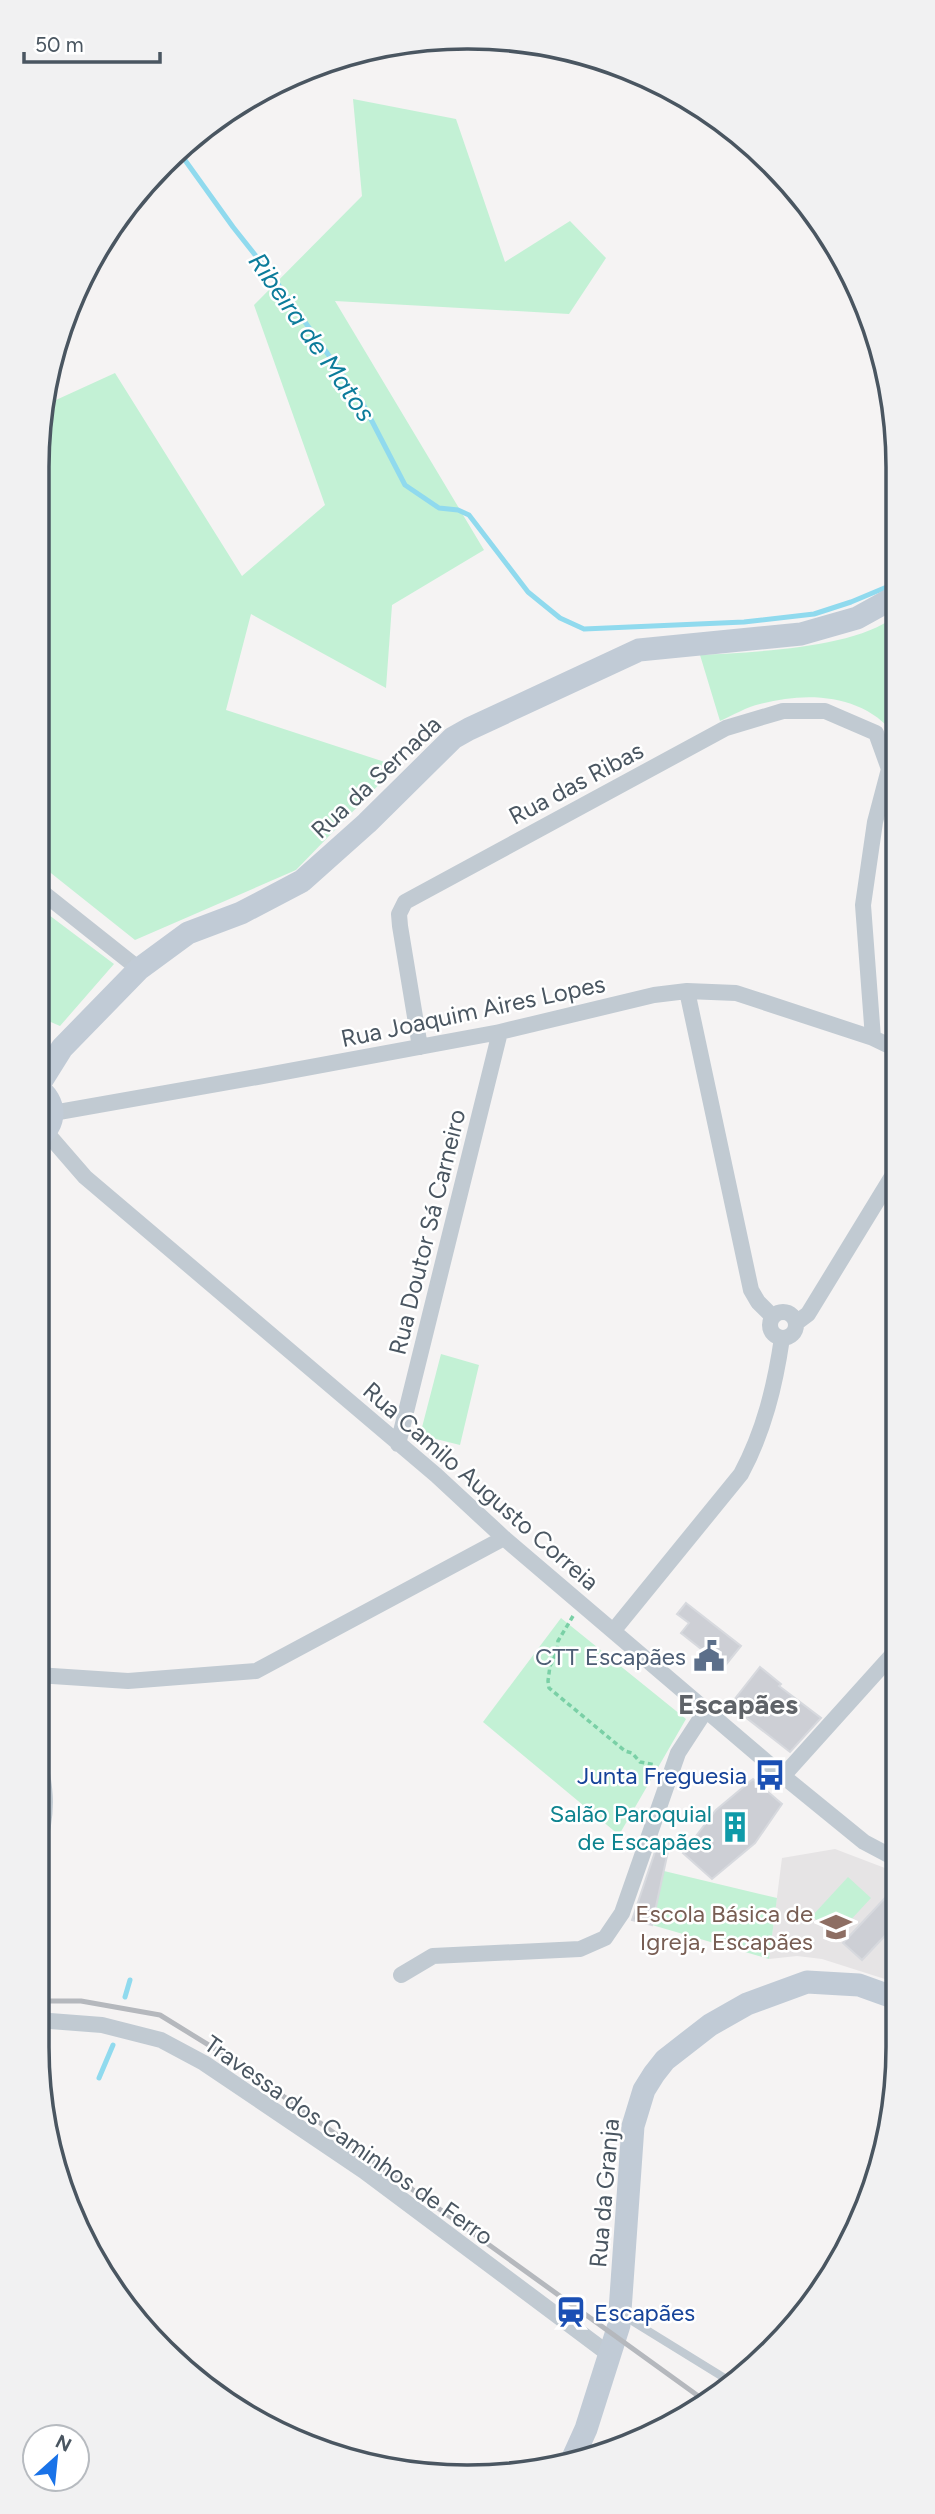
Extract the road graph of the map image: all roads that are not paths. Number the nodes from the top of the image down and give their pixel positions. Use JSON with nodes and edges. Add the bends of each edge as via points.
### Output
{"nodes":[{"id":1,"x":886,"y":602,"type":"edge"},
{"id":2,"x":886,"y":754,"type":"edge"},
{"id":3,"x":886,"y":786,"type":"edge"},
{"id":4,"x":49,"y":898,"type":"edge"},
{"id":5,"x":139,"y":969,"type":"junction"},
{"id":6,"x":687,"y":991,"type":"junction"},
{"id":7,"x":500,"y":1032,"type":"junction"},
{"id":8,"x":873,"y":1038,"type":"junction"},
{"id":9,"x":886,"y":1044,"type":"edge"},
{"id":10,"x":420,"y":1046,"type":"junction"},
{"id":11,"x":49,"y":1069,"type":"edge"},
{"id":12,"x":49,"y":1126,"type":"edge"},
{"id":13,"x":49,"y":1132,"type":"edge"},
{"id":14,"x":886,"y":1186,"type":"edge"},
{"id":15,"x":772,"y":1316,"type":"junction"},
{"id":16,"x":796,"y":1323,"type":"junction"},
{"id":17,"x":782,"y":1338,"type":"junction"},
{"id":18,"x":398,"y":1444,"type":"junction"},
{"id":19,"x":504,"y":1538,"type":"junction"},
{"id":20,"x":614,"y":1630,"type":"junction"},
{"id":21,"x":886,"y":1662,"type":"edge"},
{"id":22,"x":49,"y":1676,"type":"edge"},
{"id":23,"x":706,"y":1710,"type":"junction"},
{"id":24,"x":783,"y":1776,"type":"junction"},
{"id":25,"x":886,"y":1854,"type":"edge"},
{"id":26,"x":401,"y":1975,"type":"dead end"},
{"id":27,"x":886,"y":1994,"type":"edge"},
{"id":28,"x":49,"y":2021,"type":"edge"},
{"id":29,"x":621,"y":2314,"type":"junction"},
{"id":30,"x":610,"y":2355,"type":"junction"},
{"id":31,"x":724,"y":2378,"type":"edge"},
{"id":32,"x":576,"y":2451,"type":"edge"}],
"edges":[{"from":1,"to":5,"type":"street","name":"Rua da Sernada","via":[[857,618],[801,634],[639,650],[493,716],[453,738],[302,881],[241,913],[188,933]]},
{"from":2,"to":10,"type":"street","name":"Rua das Ribas","via":[[876,733],[825,711],[783,711],[726,728],[405,902],[400,926]]},
{"from":3,"to":8,"type":"street","via":[[875,822],[863,905]]},
{"from":4,"to":5,"type":"street"},
{"from":5,"to":11,"type":"street","name":"Rua da Sernada","via":[[62,1048]]},
{"from":6,"to":7,"type":"street","name":"Rua Joaquim Aires Lopes"},
{"from":6,"to":8,"type":"street","name":"Rua Joaquim Aires Lopes","via":[[736,993]]},
{"from":6,"to":15,"type":"street","via":[[751,1290]]},
{"from":7,"to":10,"type":"street","name":"Rua Joaquim Aires Lopes"},
{"from":7,"to":18,"type":"street","name":"Rua Doutor Sá Carneiro"},
{"from":8,"to":9,"type":"street","name":"Rua Joaquim Aires Lopes"},
{"from":10,"to":12,"type":"street","name":"Rua Joaquim Aires Lopes"},
{"from":13,"to":18,"type":"street","name":"Rua Camilo Augusto Correia","via":[[85,1177]]},
{"from":14,"to":16,"type":"street","via":[[808,1314]]},
{"from":15,"to":16,"type":"street","via":[[788,1312]]},
{"from":15,"to":17,"type":"street","via":[[772,1333]]},
{"from":16,"to":17,"type":"street","via":[[792,1335]]},
{"from":17,"to":20,"type":"street","via":[[775,1386],[741,1474]]},
{"from":18,"to":19,"type":"street","name":"Rua Camilo Augusto Correia"},
{"from":19,"to":20,"type":"street","name":"Rua Camilo Augusto Correia"},
{"from":19,"to":22,"type":"street","via":[[256,1671],[128,1681]]},
{"from":20,"to":23,"type":"street","name":"Rua Camilo Augusto Correia"},
{"from":21,"to":24,"type":"street"},
{"from":23,"to":24,"type":"street","name":"Rua Camilo Augusto Correia"},
{"from":23,"to":26,"type":"street","via":[[678,1753],[622,1913],[605,1938],[580,1950],[433,1956]]},
{"from":24,"to":25,"type":"street","name":"Rua Camilo Augusto Correia","via":[[864,1842]]},
{"from":27,"to":29,"type":"street","name":"Rua da Granja","via":[[859,1984],[807,1982],[747,2004],[710,2025],[665,2060],[644,2090],[633,2126]]},
{"from":28,"to":30,"type":"street","name":"Travessa dos Caminhos de Ferro","via":[[103,2025],[161,2040],[204,2063],[364,2172]]},
{"from":29,"to":30,"type":"street","name":"Rua da Granja"},
{"from":29,"to":31,"type":"lane"},
{"from":30,"to":32,"type":"street","name":"Rua da Granja"}]}
